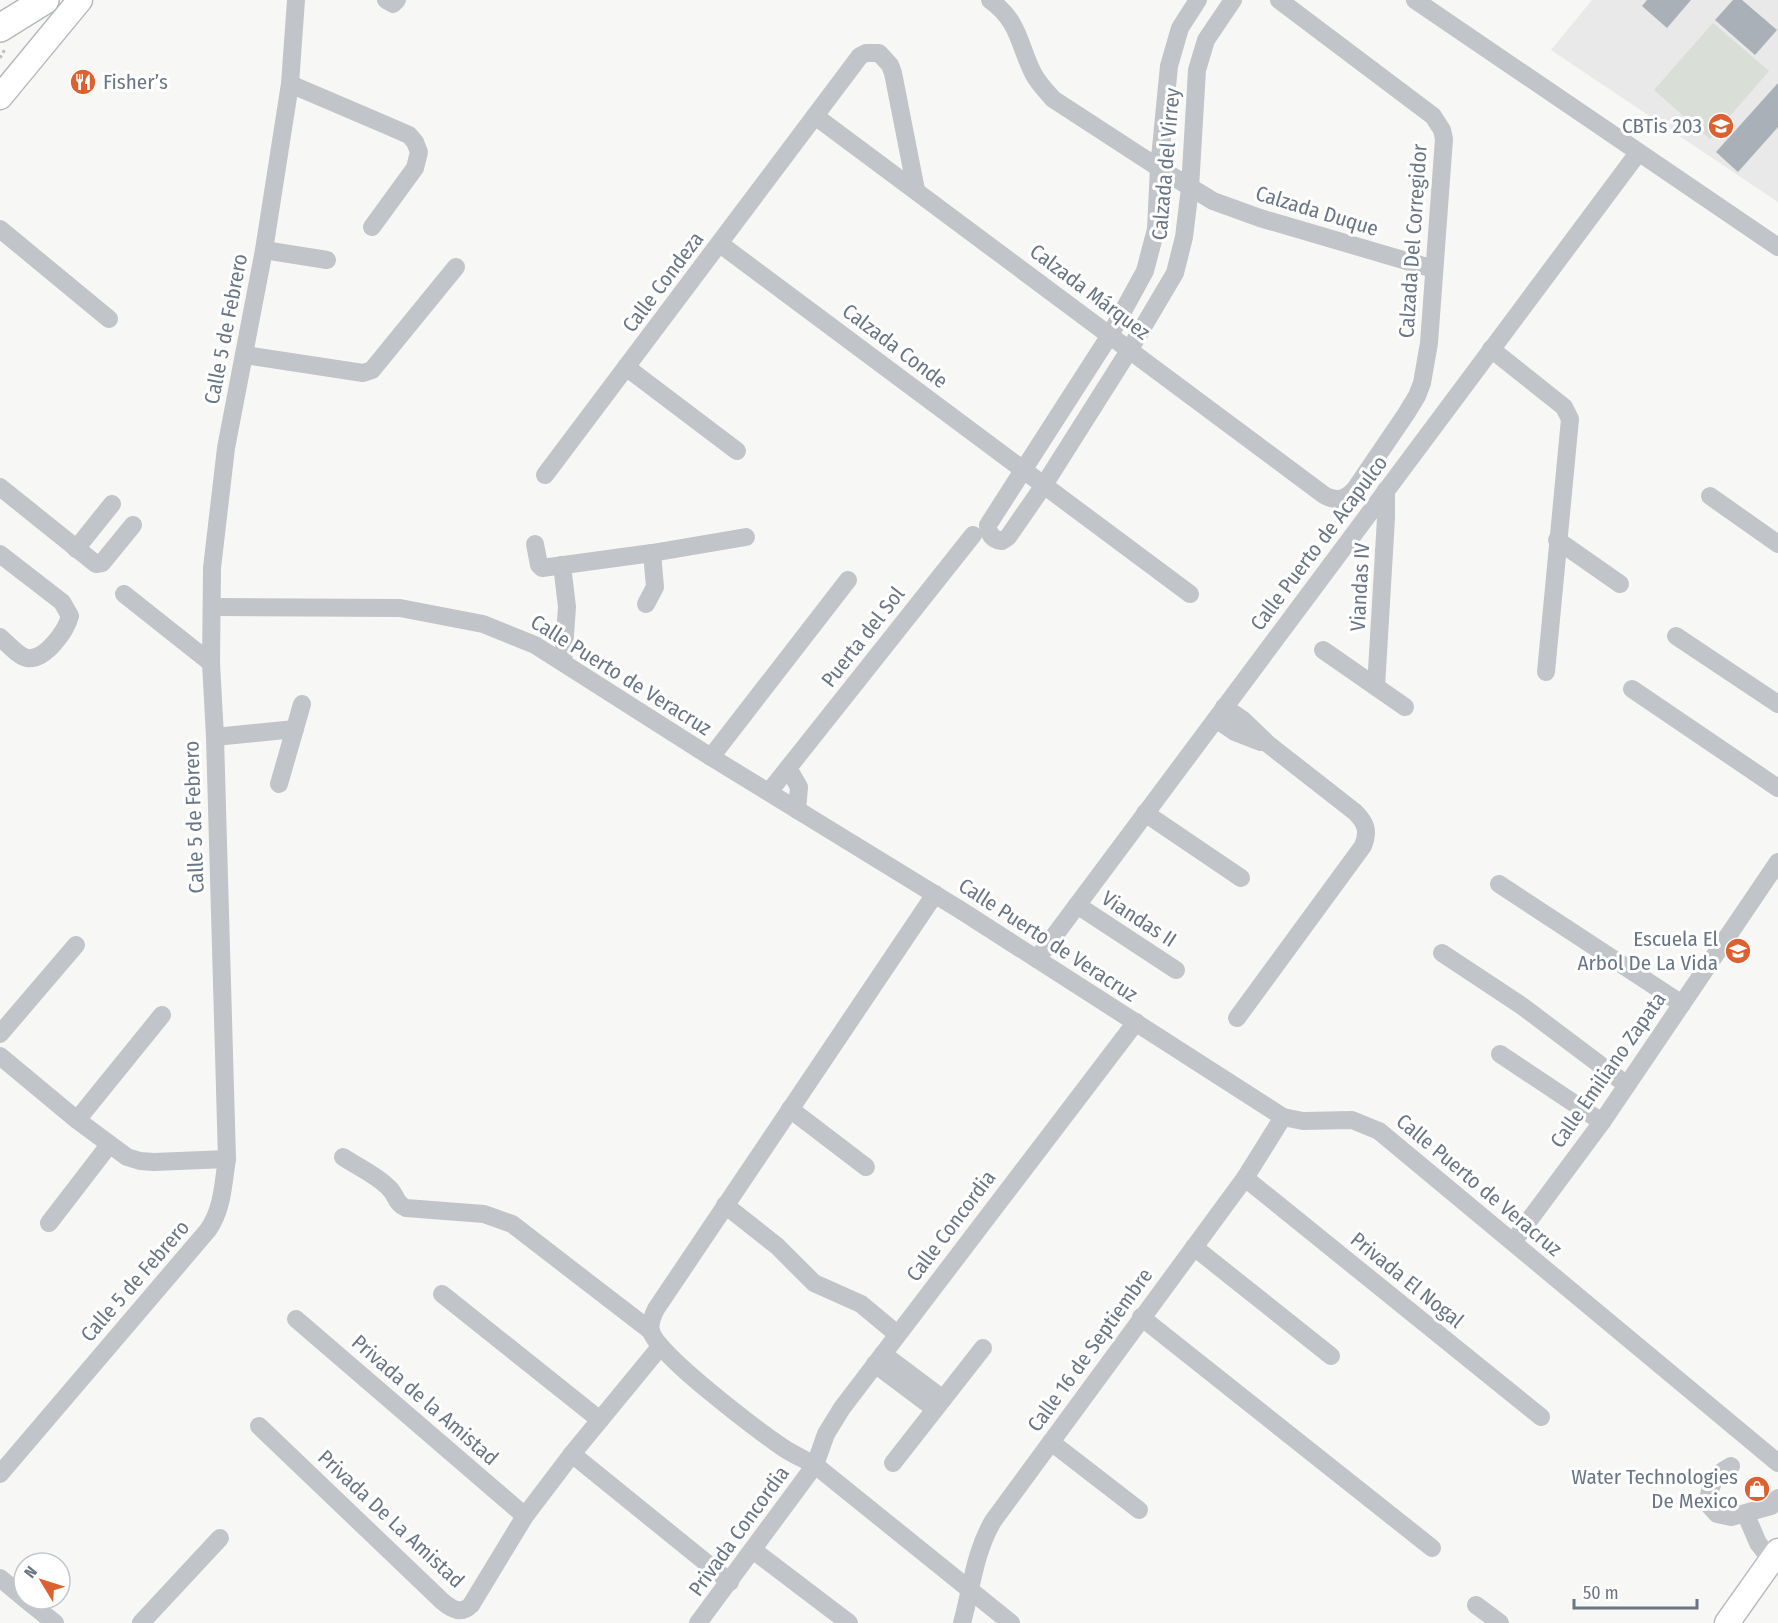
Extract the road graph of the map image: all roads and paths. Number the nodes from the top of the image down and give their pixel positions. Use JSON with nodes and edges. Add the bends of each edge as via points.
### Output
{"nodes":[{"id":1,"x":45,"y":0,"type":"edge"},
{"id":2,"x":80,"y":0,"type":"edge"},
{"id":3,"x":296,"y":0,"type":"edge"},
{"id":4,"x":386,"y":0,"type":"edge"},
{"id":5,"x":397,"y":0,"type":"edge"},
{"id":6,"x":990,"y":0,"type":"edge"},
{"id":7,"x":1198,"y":0,"type":"edge"},
{"id":8,"x":1233,"y":0,"type":"edge"},
{"id":9,"x":1279,"y":0,"type":"edge"},
{"id":10,"x":1415,"y":0,"type":"edge"},
{"id":11,"x":0,"y":28,"type":"edge"},
{"id":12,"x":290,"y":84,"type":"junction"},
{"id":13,"x":0,"y":97,"type":"edge"},
{"id":14,"x":815,"y":116,"type":"junction"},
{"id":15,"x":1638,"y":153,"type":"junction"},
{"id":16,"x":1159,"y":168,"type":"junction"},
{"id":17,"x":1190,"y":188,"type":"junction"},
{"id":18,"x":916,"y":190,"type":"junction"},
{"id":19,"x":372,"y":227,"type":"dead end"},
{"id":20,"x":0,"y":229,"type":"edge"},
{"id":21,"x":720,"y":244,"type":"junction"},
{"id":22,"x":1778,"y":247,"type":"edge"},
{"id":23,"x":264,"y":250,"type":"junction"},
{"id":24,"x":327,"y":260,"type":"dead end"},
{"id":25,"x":456,"y":267,"type":"dead end"},
{"id":26,"x":1434,"y":269,"type":"junction"},
{"id":27,"x":109,"y":319,"type":"dead end"},
{"id":28,"x":1110,"y":335,"type":"junction"},
{"id":29,"x":1130,"y":349,"type":"junction"},
{"id":30,"x":1491,"y":349,"type":"junction"},
{"id":31,"x":245,"y":355,"type":"junction"},
{"id":32,"x":627,"y":367,"type":"junction"},
{"id":33,"x":737,"y":451,"type":"dead end"},
{"id":34,"x":1025,"y":471,"type":"junction"},
{"id":35,"x":545,"y":476,"type":"dead end"},
{"id":36,"x":1044,"y":485,"type":"junction"},
{"id":37,"x":0,"y":487,"type":"edge"},
{"id":38,"x":1386,"y":490,"type":"junction"},
{"id":39,"x":1710,"y":496,"type":"dead end"},
{"id":40,"x":1340,"y":500,"type":"joint"},
{"id":41,"x":112,"y":504,"type":"dead end"},
{"id":42,"x":133,"y":525,"type":"dead end"},
{"id":43,"x":973,"y":535,"type":"dead end"},
{"id":44,"x":746,"y":537,"type":"dead end"},
{"id":45,"x":1557,"y":540,"type":"junction"},
{"id":46,"x":535,"y":544,"type":"dead end"},
{"id":47,"x":1778,"y":544,"type":"edge"},
{"id":48,"x":76,"y":549,"type":"junction"},
{"id":49,"x":0,"y":554,"type":"edge"},
{"id":50,"x":652,"y":554,"type":"junction"},
{"id":51,"x":562,"y":566,"type":"junction"},
{"id":52,"x":848,"y":580,"type":"dead end"},
{"id":53,"x":1620,"y":584,"type":"dead end"},
{"id":54,"x":124,"y":594,"type":"dead end"},
{"id":55,"x":1190,"y":594,"type":"dead end"},
{"id":56,"x":646,"y":604,"type":"dead end"},
{"id":57,"x":212,"y":607,"type":"junction"},
{"id":58,"x":1676,"y":636,"type":"dead end"},
{"id":59,"x":0,"y":637,"type":"edge"},
{"id":60,"x":1323,"y":650,"type":"dead end"},
{"id":61,"x":564,"y":662,"type":"junction"},
{"id":62,"x":211,"y":663,"type":"junction"},
{"id":63,"x":1546,"y":672,"type":"dead end"},
{"id":64,"x":1376,"y":687,"type":"junction"},
{"id":65,"x":1632,"y":689,"type":"dead end"},
{"id":66,"x":303,"y":704,"type":"dead end"},
{"id":67,"x":1778,"y":704,"type":"edge"},
{"id":68,"x":1405,"y":707,"type":"dead end"},
{"id":69,"x":1220,"y":713,"type":"junction"},
{"id":70,"x":295,"y":729,"type":"junction"},
{"id":71,"x":215,"y":737,"type":"junction"},
{"id":72,"x":711,"y":757,"type":"junction"},
{"id":73,"x":788,"y":768,"type":"junction"},
{"id":74,"x":279,"y":784,"type":"dead end"},
{"id":75,"x":1778,"y":788,"type":"edge"},
{"id":76,"x":769,"y":792,"type":"junction"},
{"id":77,"x":797,"y":810,"type":"junction"},
{"id":78,"x":1145,"y":813,"type":"junction"},
{"id":79,"x":1778,"y":862,"type":"edge"},
{"id":80,"x":1241,"y":878,"type":"dead end"},
{"id":81,"x":1499,"y":884,"type":"dead end"},
{"id":82,"x":935,"y":894,"type":"junction"},
{"id":83,"x":1077,"y":905,"type":"junction"},
{"id":84,"x":76,"y":945,"type":"dead end"},
{"id":85,"x":1442,"y":953,"type":"dead end"},
{"id":86,"x":1037,"y":959,"type":"junction"},
{"id":87,"x":1176,"y":970,"type":"dead end"},
{"id":88,"x":1682,"y":1004,"type":"junction"},
{"id":89,"x":162,"y":1015,"type":"dead end"},
{"id":90,"x":1237,"y":1018,"type":"dead end"},
{"id":91,"x":1136,"y":1022,"type":"junction"},
{"id":92,"x":0,"y":1034,"type":"edge"},
{"id":93,"x":1500,"y":1054,"type":"dead end"},
{"id":94,"x":0,"y":1056,"type":"edge"},
{"id":95,"x":1627,"y":1085,"type":"junction"},
{"id":96,"x":789,"y":1109,"type":"junction"},
{"id":97,"x":1283,"y":1117,"type":"junction"},
{"id":98,"x":76,"y":1120,"type":"junction"},
{"id":99,"x":1602,"y":1122,"type":"junction"},
{"id":100,"x":109,"y":1145,"type":"junction"},
{"id":101,"x":343,"y":1158,"type":"dead end"},
{"id":102,"x":227,"y":1159,"type":"junction"},
{"id":103,"x":866,"y":1167,"type":"dead end"},
{"id":104,"x":1245,"y":1178,"type":"junction"},
{"id":105,"x":725,"y":1205,"type":"junction"},
{"id":106,"x":49,"y":1222,"type":"dead end"},
{"id":107,"x":1513,"y":1242,"type":"junction"},
{"id":108,"x":1194,"y":1247,"type":"junction"},
{"id":109,"x":442,"y":1294,"type":"dead end"},
{"id":110,"x":1141,"y":1317,"type":"junction"},
{"id":111,"x":296,"y":1318,"type":"dead end"},
{"id":112,"x":651,"y":1331,"type":"junction"},
{"id":113,"x":897,"y":1334,"type":"junction"},
{"id":114,"x":660,"y":1347,"type":"junction"},
{"id":115,"x":983,"y":1348,"type":"dead end"},
{"id":116,"x":1332,"y":1356,"type":"dead end"},
{"id":117,"x":879,"y":1359,"type":"junction"},
{"id":118,"x":939,"y":1404,"type":"junction"},
{"id":119,"x":1541,"y":1417,"type":"dead end"},
{"id":120,"x":600,"y":1420,"type":"junction"},
{"id":121,"x":259,"y":1426,"type":"dead end"},
{"id":122,"x":1051,"y":1442,"type":"junction"},
{"id":123,"x":572,"y":1454,"type":"junction"},
{"id":124,"x":893,"y":1463,"type":"dead end"},
{"id":125,"x":1778,"y":1463,"type":"edge"},
{"id":126,"x":815,"y":1465,"type":"junction"},
{"id":127,"x":1731,"y":1466,"type":"dead end"},
{"id":128,"x":0,"y":1474,"type":"edge"},
{"id":129,"x":1776,"y":1505,"type":"edge"},
{"id":130,"x":1139,"y":1510,"type":"dead end"},
{"id":131,"x":1746,"y":1515,"type":"junction"},
{"id":132,"x":525,"y":1516,"type":"junction"},
{"id":133,"x":220,"y":1538,"type":"dead end"},
{"id":134,"x":1432,"y":1548,"type":"dead end"},
{"id":135,"x":753,"y":1550,"type":"junction"},
{"id":136,"x":1775,"y":1555,"type":"edge"},
{"id":137,"x":0,"y":1578,"type":"edge"},
{"id":138,"x":730,"y":1582,"type":"junction"},
{"id":139,"x":12,"y":1588,"type":"edge"},
{"id":140,"x":970,"y":1588,"type":"junction"},
{"id":141,"x":1476,"y":1605,"type":"dead end"},
{"id":142,"x":41,"y":1611,"type":"edge"},
{"id":143,"x":55,"y":1623,"type":"edge"},
{"id":144,"x":141,"y":1623,"type":"edge"},
{"id":145,"x":698,"y":1623,"type":"edge"},
{"id":146,"x":849,"y":1623,"type":"edge"},
{"id":147,"x":962,"y":1623,"type":"edge"},
{"id":148,"x":1011,"y":1623,"type":"edge"},
{"id":149,"x":1500,"y":1623,"type":"edge"},
{"id":150,"x":1727,"y":1623,"type":"edge"}],
"edges":[{"from":1,"to":11,"type":"highway"},
{"from":2,"to":13,"type":"main road"},
{"from":3,"to":12,"type":"street","name":"Calle 5 de Febrero"},
{"from":4,"to":5,"type":"street","via":[[393,4]]},
{"from":6,"to":16,"type":"street","via":[[1015,25],[1033,72],[1053,99]]},
{"from":7,"to":16,"type":"street","name":"Calzada del Virrey","via":[[1180,28],[1169,66]]},
{"from":8,"to":17,"type":"street","name":"Calzada del Virrey","via":[[1201,52]]},
{"from":9,"to":26,"type":"street","name":"Calzada Del Corregidor","via":[[1439,123],[1444,139]]},
{"from":10,"to":15,"type":"street"},
{"from":12,"to":19,"type":"street","via":[[409,135],[416,142],[420,152],[415,168]]},
{"from":12,"to":23,"type":"street","name":"Calle 5 de Febrero"},
{"from":14,"to":18,"type":"street","name":"Calzada Márquez"},
{"from":14,"to":18,"type":"street","name":"Calle Condeza","via":[[860,56],[879,54],[893,73]]},
{"from":14,"to":21,"type":"street","name":"Calle Condeza"},
{"from":15,"to":22,"type":"street"},
{"from":15,"to":30,"type":"street","name":"Calle Puerto de Acapulco"},
{"from":16,"to":17,"type":"street"},
{"from":16,"to":28,"type":"street","name":"Calzada del Virrey","via":[[1159,210],[1152,251]]},
{"from":17,"to":26,"type":"street","name":"Calzada Duque","via":[[1235,210]]},
{"from":17,"to":29,"type":"street","name":"Calzada del Virrey","via":[[1175,273]]},
{"from":18,"to":28,"type":"street","name":"Calzada Márquez"},
{"from":20,"to":27,"type":"street"},
{"from":21,"to":32,"type":"street","name":"Calle Condeza"},
{"from":21,"to":34,"type":"street","name":"Calzada Conde"},
{"from":23,"to":24,"type":"street"},
{"from":23,"to":31,"type":"street","name":"Calle 5 de Febrero"},
{"from":25,"to":31,"type":"street","via":[[372,370],[363,373]]},
{"from":26,"to":40,"type":"street","name":"Calzada Del Corregidor","via":[[1426,364],[1417,396],[1355,489]]},
{"from":28,"to":29,"type":"street","name":"Calzada Márquez"},
{"from":28,"to":34,"type":"street","name":"Calzada del Virrey"},
{"from":29,"to":36,"type":"street","name":"Calzada del Virrey"},
{"from":29,"to":40,"type":"street","name":"Calzada Márquez","via":[[1324,495]]},
{"from":30,"to":38,"type":"street","name":"Calle Puerto de Acapulco"},
{"from":30,"to":45,"type":"street","via":[[1564,407],[1570,419]]},
{"from":31,"to":57,"type":"street","name":"Calle 5 de Febrero","via":[[226,448],[215,530]]},
{"from":32,"to":33,"type":"street"},
{"from":32,"to":35,"type":"street","name":"Calle Condeza"},
{"from":34,"to":36,"type":"street","name":"Calzada Conde"},
{"from":34,"to":36,"type":"street","name":"Calzada del Virrey","via":[[988,525],[992,536],[1005,540]]},
{"from":36,"to":55,"type":"street","name":"Calzada Conde"},
{"from":37,"to":48,"type":"street"},
{"from":38,"to":64,"type":"street","name":"Viandas IV"},
{"from":38,"to":69,"type":"street","name":"Calle Puerto de Acapulco"},
{"from":39,"to":47,"type":"street"},
{"from":41,"to":48,"type":"street"},
{"from":42,"to":48,"type":"street","via":[[102,564],[94,563]]},
{"from":43,"to":73,"type":"street","name":"Puerta del Sol"},
{"from":44,"to":50,"type":"street"},
{"from":45,"to":53,"type":"street"},
{"from":45,"to":63,"type":"street"},
{"from":46,"to":51,"type":"street","via":[[542,568]]},
{"from":49,"to":59,"type":"street","via":[[62,602],[70,616],[50,647],[35,658],[22,656]]},
{"from":50,"to":51,"type":"street"},
{"from":50,"to":56,"type":"street","via":[[655,587]]},
{"from":51,"to":61,"type":"street","via":[[567,607]]},
{"from":52,"to":72,"type":"street"},
{"from":54,"to":62,"type":"street"},
{"from":57,"to":61,"type":"street","name":"Calle Puerto de Veracruz","via":[[400,608],[430,612],[501,630]]},
{"from":57,"to":62,"type":"street","name":"Calle 5 de Febrero"},
{"from":58,"to":67,"type":"street"},
{"from":60,"to":64,"type":"street"},
{"from":61,"to":72,"type":"street","name":"Calle Puerto de Veracruz"},
{"from":62,"to":71,"type":"street","name":"Calle 5 de Febrero"},
{"from":64,"to":68,"type":"street"},
{"from":65,"to":75,"type":"street"},
{"from":66,"to":70,"type":"street"},
{"from":69,"to":78,"type":"street","name":"Calle Puerto de Acapulco"},
{"from":69,"to":90,"type":"street","via":[[1243,720],[1354,813],[1367,831],[1363,846]]},
{"from":70,"to":71,"type":"street"},
{"from":70,"to":74,"type":"street"},
{"from":71,"to":102,"type":"street","name":"Calle 5 de Febrero"},
{"from":72,"to":76,"type":"street","name":"Calle Puerto de Veracruz"},
{"from":73,"to":76,"type":"street","name":"Puerta del Sol"},
{"from":73,"to":77,"type":"street","via":[[799,787]]},
{"from":76,"to":77,"type":"street","name":"Calle Puerto de Veracruz"},
{"from":77,"to":82,"type":"street","name":"Calle Puerto de Veracruz"},
{"from":78,"to":80,"type":"street"},
{"from":78,"to":83,"type":"street","name":"Calle Puerto de Acapulco"},
{"from":79,"to":88,"type":"street","name":"Calle Emiliano Zapata"},
{"from":81,"to":88,"type":"street"},
{"from":82,"to":86,"type":"street","name":"Calle Puerto de Veracruz"},
{"from":82,"to":96,"type":"street","name":"Calle Puerto de Veracruz"},
{"from":83,"to":86,"type":"street","name":"Calle Puerto de Acapulco"},
{"from":83,"to":87,"type":"street","name":"Viandas II"},
{"from":84,"to":92,"type":"street"},
{"from":85,"to":95,"type":"street","via":[[1522,1006]]},
{"from":86,"to":91,"type":"street","name":"Calle Puerto de Veracruz"},
{"from":88,"to":95,"type":"street","name":"Calle Emiliano Zapata"},
{"from":89,"to":98,"type":"street"},
{"from":91,"to":97,"type":"street","name":"Calle Puerto de Veracruz"},
{"from":91,"to":113,"type":"street","name":"Calle Concordia"},
{"from":93,"to":99,"type":"street"},
{"from":94,"to":98,"type":"street"},
{"from":95,"to":99,"type":"street","name":"Calle Emiliano Zapata"},
{"from":96,"to":103,"type":"street"},
{"from":96,"to":105,"type":"street","name":"Calle Puerto de Veracruz"},
{"from":97,"to":104,"type":"street","name":"Calle 16 de Septiembre"},
{"from":97,"to":107,"type":"street","name":"Calle Puerto de Veracruz","via":[[1303,1121],[1352,1120],[1369,1125]]},
{"from":98,"to":100,"type":"street"},
{"from":99,"to":107,"type":"street","name":"Calle Emiliano Zapata"},
{"from":100,"to":102,"type":"street","via":[[140,1161]]},
{"from":100,"to":106,"type":"street"},
{"from":101,"to":112,"type":"street","via":[[377,1178],[406,1208],[484,1214],[512,1224]]},
{"from":102,"to":128,"type":"street","name":"Calle 5 de Febrero","via":[[215,1221]]},
{"from":104,"to":108,"type":"street","name":"Calle 16 de Septiembre"},
{"from":104,"to":119,"type":"street","name":"Privada El Nogal"},
{"from":105,"to":112,"type":"street","name":"Calle Puerto de Veracruz","via":[[656,1309]]},
{"from":105,"to":113,"type":"street","via":[[777,1246],[814,1283],[861,1304]]},
{"from":107,"to":125,"type":"street","name":"Calle Puerto de Veracruz"},
{"from":108,"to":110,"type":"street","name":"Calle 16 de Septiembre"},
{"from":108,"to":116,"type":"street"},
{"from":109,"to":120,"type":"street"},
{"from":110,"to":122,"type":"street","name":"Calle 16 de Septiembre"},
{"from":110,"to":134,"type":"street"},
{"from":111,"to":132,"type":"street","name":"Privada de la Amistad"},
{"from":112,"to":114,"type":"street"},
{"from":113,"to":117,"type":"street","name":"Calle Concordia"},
{"from":114,"to":120,"type":"street","name":"Privada De La Amistad"},
{"from":114,"to":126,"type":"street","via":[[751,1424]]},
{"from":115,"to":118,"type":"street"},
{"from":117,"to":118,"type":"street"},
{"from":117,"to":126,"type":"street","name":"Calle Concordia","via":[[834,1421]]},
{"from":118,"to":124,"type":"street"},
{"from":120,"to":123,"type":"street","name":"Privada De La Amistad"},
{"from":121,"to":132,"type":"street","name":"Privada De La Amistad","via":[[454,1610],[471,1605]]},
{"from":122,"to":130,"type":"street"},
{"from":122,"to":140,"type":"street","name":"Calle 16 de Septiembre","via":[[984,1537]]},
{"from":123,"to":132,"type":"street","name":"Privada De La Amistad"},
{"from":123,"to":138,"type":"street"},
{"from":126,"to":135,"type":"street","name":"Privada Concordia"},
{"from":126,"to":140,"type":"street"},
{"from":127,"to":131,"type":"street","via":[[1712,1481],[1707,1503],[1717,1514]]},
{"from":129,"to":131,"type":"street"},
{"from":131,"to":136,"type":"street","via":[[1758,1543]]},
{"from":133,"to":144,"type":"street"},
{"from":135,"to":138,"type":"street","name":"Privada Concordia"},
{"from":135,"to":146,"type":"street"},
{"from":136,"to":150,"type":"main road"},
{"from":137,"to":139,"type":"street"},
{"from":138,"to":145,"type":"street","name":"Privada Concordia"},
{"from":140,"to":147,"type":"street","name":"Calle 16 de Septiembre"},
{"from":140,"to":148,"type":"street"},
{"from":141,"to":149,"type":"street"},
{"from":142,"to":143,"type":"street"}]}
